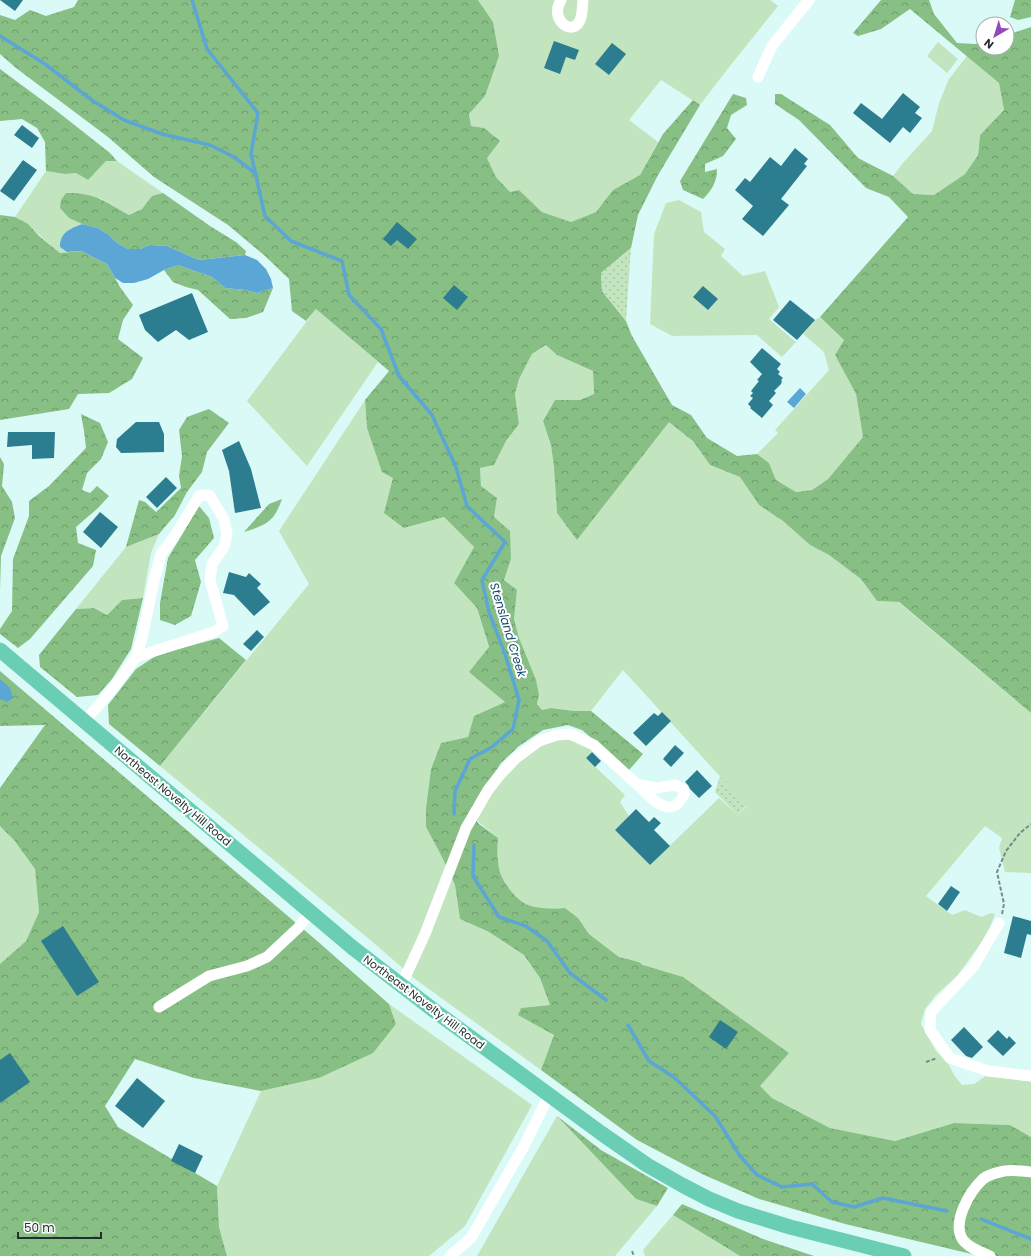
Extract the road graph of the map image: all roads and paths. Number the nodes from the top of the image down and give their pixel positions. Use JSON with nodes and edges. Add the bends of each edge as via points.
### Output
{"nodes":[{"id":1,"x":561,"y":0,"type":"edge"},
{"id":2,"x":583,"y":0,"type":"edge"},
{"id":3,"x":810,"y":0,"type":"edge"},
{"id":4,"x":758,"y":77,"type":"dead end"},
{"id":5,"x":0,"y":650,"type":"edge"},
{"id":6,"x":136,"y":657,"type":"junction"},
{"id":7,"x":85,"y":721,"type":"junction"},
{"id":8,"x":639,"y":785,"type":"dead end"},
{"id":9,"x":1031,"y":824,"type":"edge"},
{"id":10,"x":310,"y":913,"type":"junction"},
{"id":11,"x":999,"y":923,"type":"joint"},
{"id":12,"x":401,"y":986,"type":"junction"},
{"id":13,"x":159,"y":1008,"type":"dead end"},
{"id":14,"x":1031,"y":1076,"type":"edge"},
{"id":15,"x":550,"y":1095,"type":"junction"},
{"id":16,"x":1031,"y":1172,"type":"edge"},
{"id":17,"x":471,"y":1238,"type":"junction"},
{"id":18,"x":632,"y":1251,"type":"dead end"},
{"id":19,"x":450,"y":1256,"type":"edge"},
{"id":20,"x":464,"y":1256,"type":"edge"},
{"id":21,"x":634,"y":1256,"type":"edge"},
{"id":22,"x":904,"y":1256,"type":"edge"},
{"id":23,"x":990,"y":1256,"type":"edge"}],
"edges":[{"from":1,"to":2,"type":"street","via":[[557,10],[558,16],[567,26],[579,24]]},
{"from":3,"to":4,"type":"street","via":[[772,46]]},
{"from":5,"to":7,"type":"main road","name":"Northeast Novelty Hill Road"},
{"from":6,"to":6,"type":"street","via":[[214,632],[223,626],[210,580],[212,564],[224,546],[227,534],[224,519],[210,496],[199,496],[162,554]]},
{"from":6,"to":7,"type":"street"},
{"from":7,"to":10,"type":"main road","name":"Northeast Novelty Hill Road"},
{"from":8,"to":12,"type":"street","via":[[594,746],[570,734],[539,741],[516,758],[488,790],[466,828],[425,934]]},
{"from":9,"to":11,"type":"path","via":[[1006,851],[997,872],[1004,904]]},
{"from":10,"to":12,"type":"main road","name":"Northeast Novelty Hill Road"},
{"from":10,"to":13,"type":"street","via":[[267,957],[247,966],[210,976]]},
{"from":11,"to":14,"type":"street","via":[[973,967],[931,1012],[930,1030],[950,1058],[988,1071]]},
{"from":12,"to":15,"type":"main road","name":"Northeast Novelty Hill Road"},
{"from":15,"to":17,"type":"street"},
{"from":15,"to":22,"type":"main road","name":"Northeast Novelty Hill Road","via":[[647,1165],[709,1199],[790,1227]]},
{"from":16,"to":23,"type":"street","via":[[1002,1171],[984,1179],[968,1198],[959,1227],[963,1240]]},
{"from":17,"to":19,"type":"street"},
{"from":17,"to":20,"type":"street"},
{"from":18,"to":21,"type":"path"}]}
